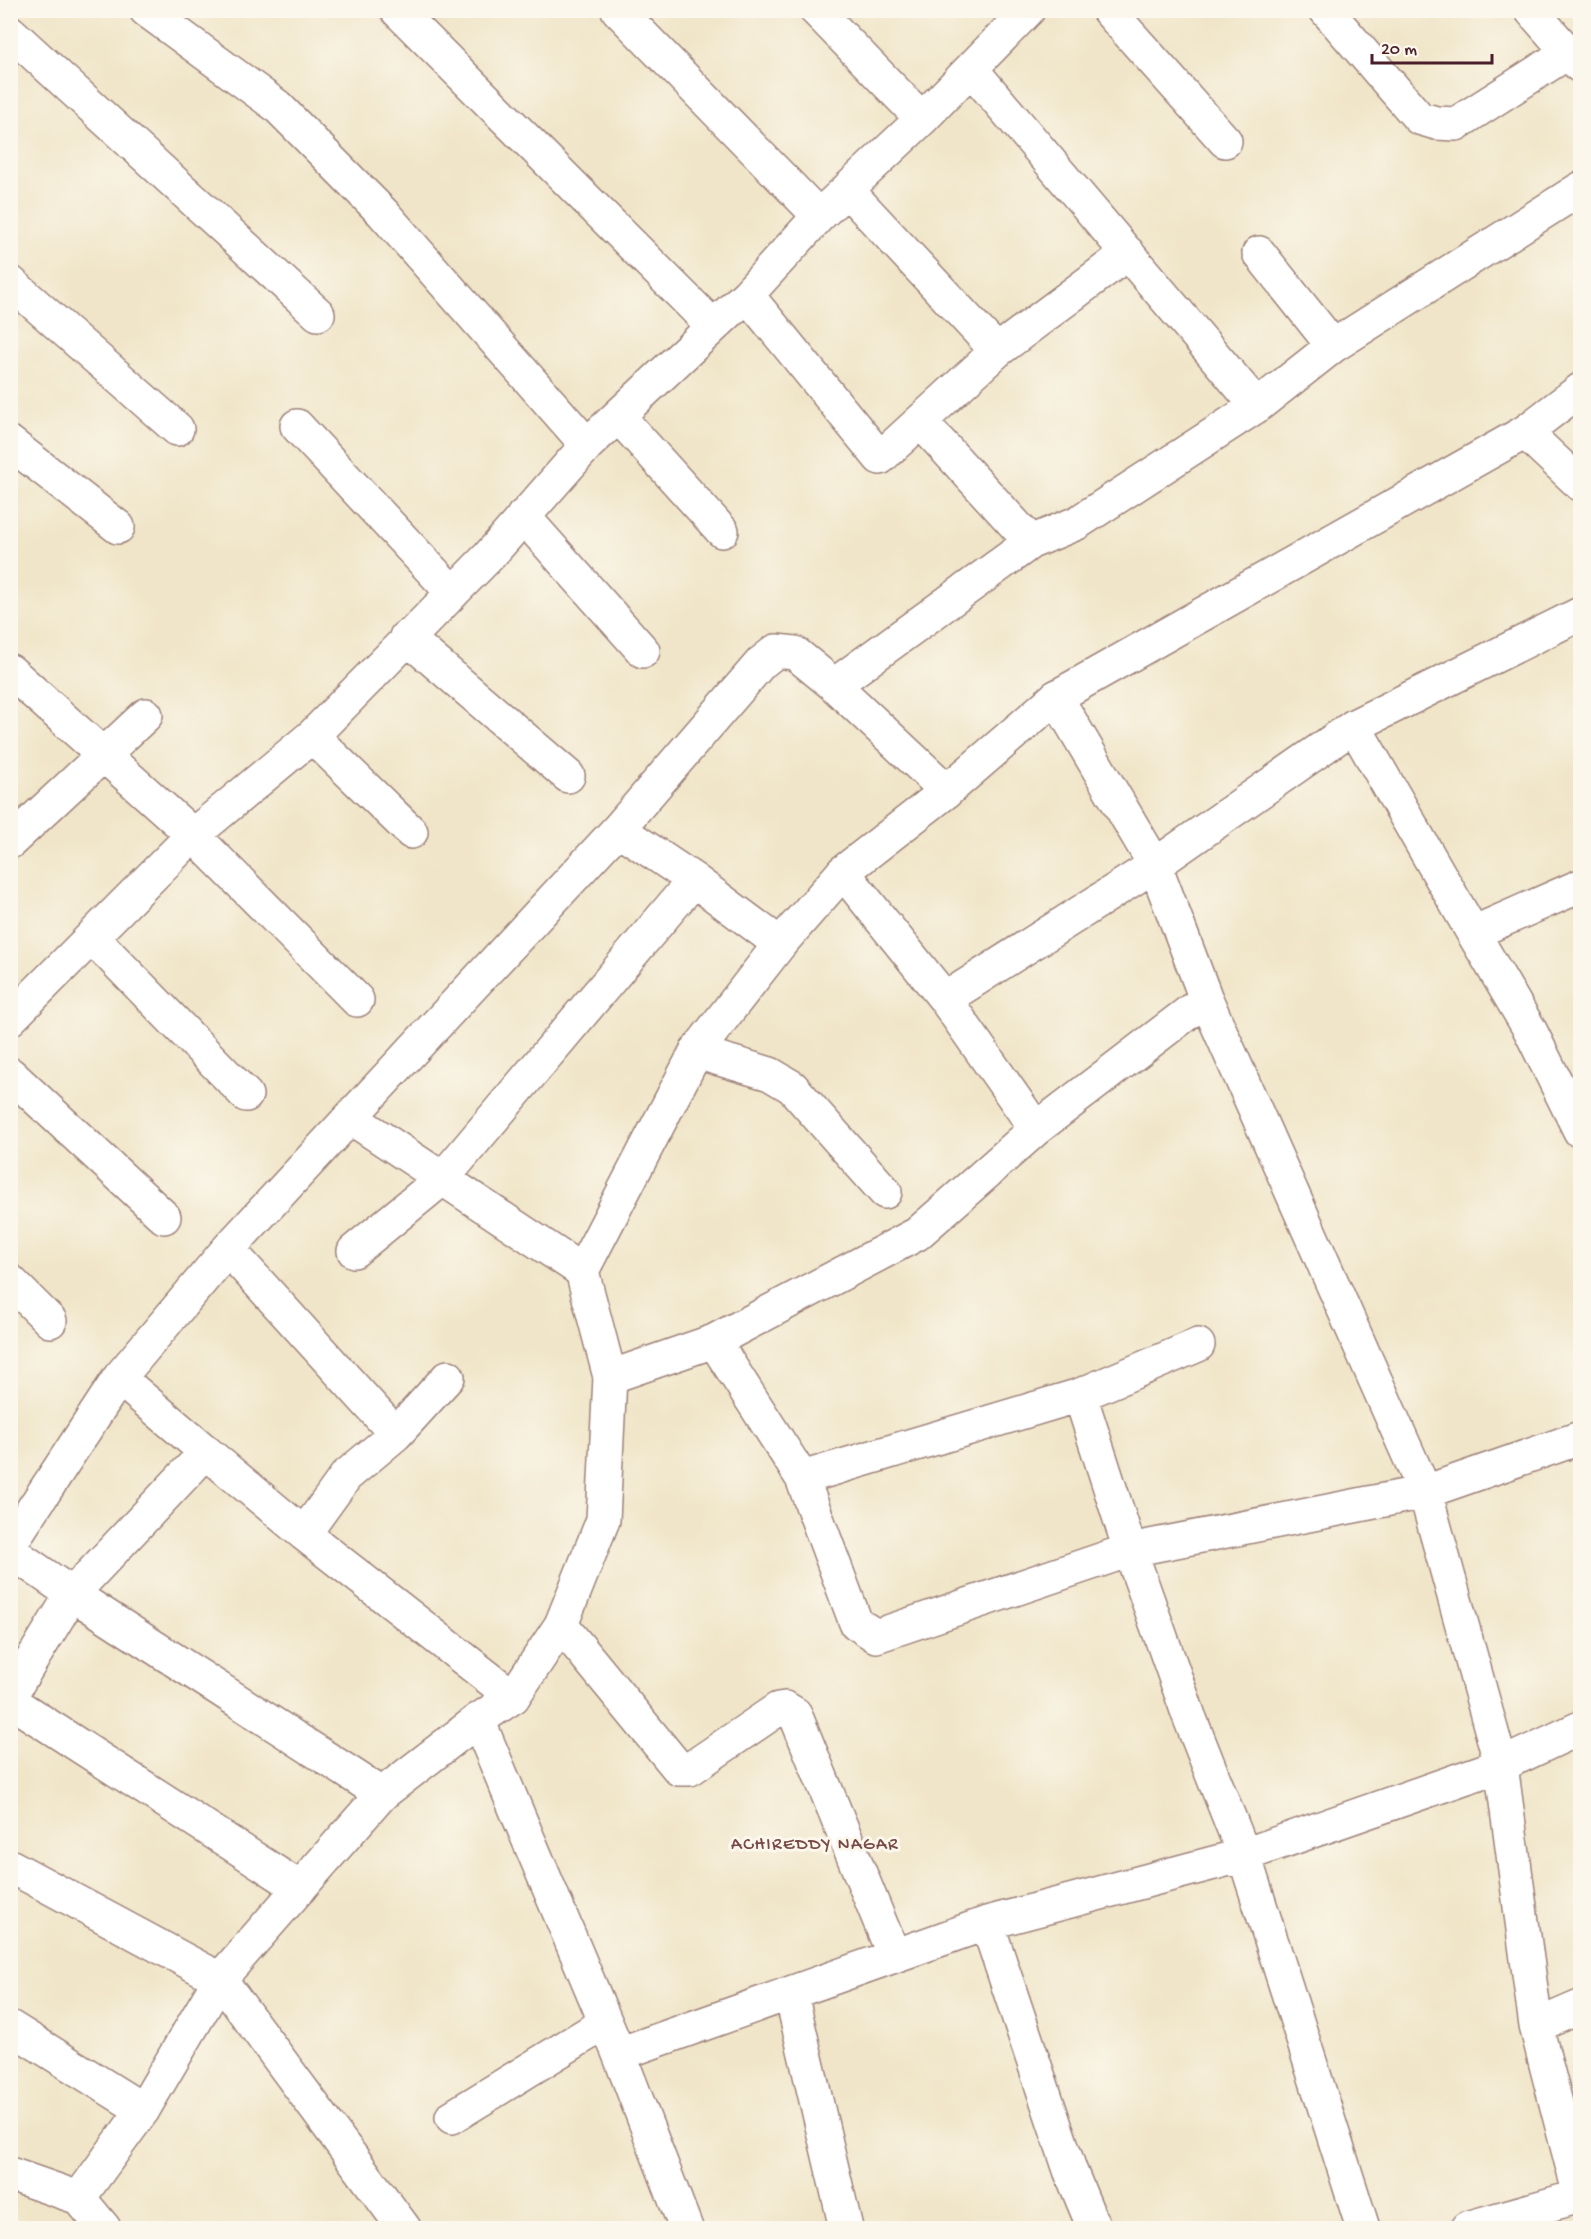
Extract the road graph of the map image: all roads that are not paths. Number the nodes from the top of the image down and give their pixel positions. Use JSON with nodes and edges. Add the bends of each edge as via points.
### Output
{"nodes":[{"id":1,"x":146,"y":10,"type":"edge"},
{"id":2,"x":397,"y":10,"type":"edge"},
{"id":3,"x":618,"y":10,"type":"edge"},
{"id":4,"x":816,"y":10,"type":"edge"},
{"id":5,"x":1108,"y":10,"type":"edge"},
{"id":6,"x":1326,"y":10,"type":"edge"},
{"id":7,"x":1531,"y":10,"type":"edge"},
{"id":8,"x":1028,"y":11,"type":"edge"},
{"id":9,"x":10,"y":32,"type":"edge"},
{"id":10,"x":1574,"y":59,"type":"edge"},
{"id":11,"x":972,"y":70,"type":"junction"},
{"id":12,"x":922,"y":119,"type":"junction"},
{"id":13,"x":1224,"y":141,"type":"dead end"},
{"id":14,"x":1581,"y":189,"type":"edge"},
{"id":15,"x":848,"y":191,"type":"junction"},
{"id":16,"x":819,"y":216,"type":"junction"},
{"id":17,"x":1128,"y":252,"type":"junction"},
{"id":18,"x":1259,"y":253,"type":"dead end"},
{"id":19,"x":10,"y":282,"type":"edge"},
{"id":20,"x":747,"y":296,"type":"junction"},
{"id":21,"x":318,"y":314,"type":"dead end"},
{"id":22,"x":713,"y":326,"type":"junction"},
{"id":23,"x":1333,"y":346,"type":"junction"},
{"id":24,"x":997,"y":351,"type":"junction"},
{"id":25,"x":1581,"y":390,"type":"edge"},
{"id":26,"x":1257,"y":406,"type":"junction"},
{"id":27,"x":619,"y":417,"type":"junction"},
{"id":28,"x":921,"y":422,"type":"junction"},
{"id":29,"x":297,"y":426,"type":"dead end"},
{"id":30,"x":177,"y":429,"type":"dead end"},
{"id":31,"x":1525,"y":432,"type":"junction"},
{"id":32,"x":10,"y":443,"type":"edge"},
{"id":33,"x":587,"y":446,"type":"junction"},
{"id":34,"x":1581,"y":484,"type":"edge"},
{"id":35,"x":523,"y":516,"type":"junction"},
{"id":36,"x":118,"y":527,"type":"dead end"},
{"id":37,"x":723,"y":531,"type":"dead end"},
{"id":38,"x":1031,"y":542,"type":"junction"},
{"id":39,"x":452,"y":592,"type":"junction"},
{"id":40,"x":1581,"y":614,"type":"edge"},
{"id":41,"x":406,"y":637,"type":"junction"},
{"id":42,"x":643,"y":651,"type":"dead end"},
{"id":43,"x":10,"y":670,"type":"edge"},
{"id":44,"x":834,"y":686,"type":"junction"},
{"id":45,"x":1056,"y":697,"type":"junction"},
{"id":46,"x":146,"y":716,"type":"dead end"},
{"id":47,"x":1354,"y":726,"type":"junction"},
{"id":48,"x":312,"y":736,"type":"junction"},
{"id":49,"x":102,"y":754,"type":"junction"},
{"id":50,"x":568,"y":776,"type":"dead end"},
{"id":51,"x":947,"y":791,"type":"junction"},
{"id":52,"x":618,"y":829,"type":"junction"},
{"id":53,"x":411,"y":832,"type":"dead end"},
{"id":54,"x":193,"y":835,"type":"junction"},
{"id":55,"x":10,"y":842,"type":"edge"},
{"id":56,"x":1155,"y":865,"type":"junction"},
{"id":57,"x":843,"y":872,"type":"junction"},
{"id":58,"x":694,"y":880,"type":"junction"},
{"id":59,"x":1581,"y":886,"type":"edge"},
{"id":60,"x":1473,"y":933,"type":"junction"},
{"id":61,"x":92,"y":937,"type":"junction"},
{"id":62,"x":780,"y":944,"type":"junction"},
{"id":63,"x":945,"y":999,"type":"junction"},
{"id":64,"x":1206,"y":999,"type":"junction"},
{"id":65,"x":357,"y":1000,"type":"dead end"},
{"id":66,"x":10,"y":1019,"type":"edge"},
{"id":67,"x":696,"y":1052,"type":"junction"},
{"id":68,"x":10,"y":1074,"type":"edge"},
{"id":69,"x":246,"y":1095,"type":"dead end"},
{"id":70,"x":351,"y":1118,"type":"junction"},
{"id":71,"x":1036,"y":1129,"type":"junction"},
{"id":72,"x":1581,"y":1131,"type":"edge"},
{"id":73,"x":443,"y":1178,"type":"junction"},
{"id":74,"x":885,"y":1192,"type":"dead end"},
{"id":75,"x":164,"y":1217,"type":"dead end"},
{"id":76,"x":228,"y":1249,"type":"junction"},
{"id":77,"x":354,"y":1251,"type":"dead end"},
{"id":78,"x":582,"y":1271,"type":"junction"},
{"id":79,"x":10,"y":1281,"type":"edge"},
{"id":80,"x":50,"y":1321,"type":"dead end"},
{"id":81,"x":714,"y":1341,"type":"junction"},
{"id":82,"x":1198,"y":1346,"type":"dead end"},
{"id":83,"x":448,"y":1377,"type":"dead end"},
{"id":84,"x":610,"y":1377,"type":"junction"},
{"id":85,"x":118,"y":1378,"type":"junction"},
{"id":86,"x":1080,"y":1395,"type":"junction"},
{"id":87,"x":396,"y":1434,"type":"junction"},
{"id":88,"x":1581,"y":1438,"type":"edge"},
{"id":89,"x":206,"y":1452,"type":"junction"},
{"id":90,"x":802,"y":1478,"type":"junction"},
{"id":91,"x":1425,"y":1492,"type":"junction"},
{"id":92,"x":304,"y":1534,"type":"junction"},
{"id":93,"x":10,"y":1544,"type":"edge"},
{"id":94,"x":1130,"y":1550,"type":"junction"},
{"id":95,"x":10,"y":1551,"type":"edge"},
{"id":96,"x":72,"y":1594,"type":"junction"},
{"id":97,"x":561,"y":1625,"type":"junction"},
{"id":98,"x":10,"y":1696,"type":"edge"},
{"id":99,"x":513,"y":1697,"type":"junction"},
{"id":100,"x":10,"y":1701,"type":"edge"},
{"id":101,"x":478,"y":1720,"type":"junction"},
{"id":102,"x":1581,"y":1728,"type":"edge"},
{"id":103,"x":1501,"y":1765,"type":"junction"},
{"id":104,"x":382,"y":1794,"type":"junction"},
{"id":105,"x":1244,"y":1855,"type":"junction"},
{"id":106,"x":10,"y":1866,"type":"edge"},
{"id":107,"x":300,"y":1888,"type":"junction"},
{"id":108,"x":987,"y":1923,"type":"junction"},
{"id":109,"x":894,"y":1956,"type":"junction"},
{"id":110,"x":220,"y":1979,"type":"junction"},
{"id":111,"x":792,"y":1994,"type":"junction"},
{"id":112,"x":1581,"y":2007,"type":"edge"},
{"id":113,"x":605,"y":2023,"type":"junction"},
{"id":114,"x":1536,"y":2026,"type":"junction"},
{"id":115,"x":10,"y":2027,"type":"edge"},
{"id":116,"x":619,"y":2054,"type":"junction"},
{"id":117,"x":143,"y":2110,"type":"junction"},
{"id":118,"x":452,"y":2117,"type":"dead end"},
{"id":119,"x":10,"y":2174,"type":"edge"},
{"id":120,"x":1581,"y":2196,"type":"edge"},
{"id":121,"x":79,"y":2198,"type":"junction"},
{"id":122,"x":104,"y":2229,"type":"edge"},
{"id":123,"x":404,"y":2229,"type":"edge"},
{"id":124,"x":686,"y":2229,"type":"edge"},
{"id":125,"x":846,"y":2229,"type":"edge"},
{"id":126,"x":1094,"y":2229,"type":"edge"},
{"id":127,"x":1363,"y":2229,"type":"edge"},
{"id":128,"x":1467,"y":2229,"type":"edge"}],
"edges":[{"from":1,"to":33,"type":"street","via":[[285,114],[383,213]]},
{"from":2,"to":22,"type":"street"},
{"from":3,"to":16,"type":"street"},
{"from":4,"to":12,"type":"street"},
{"from":5,"to":13,"type":"street"},
{"from":6,"to":10,"type":"street","via":[[1413,112],[1436,123],[1456,124]]},
{"from":7,"to":10,"type":"street"},
{"from":8,"to":11,"type":"street"},
{"from":9,"to":21,"type":"street"},
{"from":11,"to":12,"type":"street"},
{"from":11,"to":17,"type":"street"},
{"from":12,"to":15,"type":"street"},
{"from":14,"to":23,"type":"street"},
{"from":15,"to":16,"type":"street"},
{"from":15,"to":24,"type":"street"},
{"from":16,"to":20,"type":"street"},
{"from":17,"to":24,"type":"street"},
{"from":17,"to":26,"type":"street"},
{"from":18,"to":23,"type":"street"},
{"from":19,"to":30,"type":"street"},
{"from":20,"to":22,"type":"street"},
{"from":20,"to":28,"type":"street","via":[[880,458]]},
{"from":22,"to":27,"type":"street"},
{"from":23,"to":26,"type":"street"},
{"from":24,"to":28,"type":"street"},
{"from":25,"to":31,"type":"street"},
{"from":26,"to":38,"type":"street","via":[[1077,523]]},
{"from":27,"to":33,"type":"street"},
{"from":27,"to":37,"type":"street"},
{"from":28,"to":38,"type":"street"},
{"from":29,"to":39,"type":"street"},
{"from":31,"to":34,"type":"street"},
{"from":31,"to":45,"type":"street"},
{"from":32,"to":36,"type":"street"},
{"from":33,"to":35,"type":"street"},
{"from":35,"to":39,"type":"street"},
{"from":35,"to":42,"type":"street"},
{"from":38,"to":44,"type":"street"},
{"from":39,"to":41,"type":"street"},
{"from":40,"to":47,"type":"street"},
{"from":41,"to":48,"type":"street"},
{"from":41,"to":50,"type":"street"},
{"from":43,"to":49,"type":"street"},
{"from":44,"to":51,"type":"street"},
{"from":44,"to":52,"type":"street","via":[[795,653],[777,651],[761,663]]},
{"from":45,"to":51,"type":"street"},
{"from":45,"to":56,"type":"street"},
{"from":46,"to":49,"type":"street"},
{"from":47,"to":56,"type":"street"},
{"from":47,"to":60,"type":"street"},
{"from":48,"to":53,"type":"street"},
{"from":48,"to":54,"type":"street"},
{"from":49,"to":54,"type":"street"},
{"from":49,"to":55,"type":"street"},
{"from":51,"to":57,"type":"street"},
{"from":52,"to":58,"type":"street"},
{"from":52,"to":70,"type":"street"},
{"from":54,"to":61,"type":"street"},
{"from":54,"to":65,"type":"street"},
{"from":56,"to":63,"type":"street"},
{"from":56,"to":64,"type":"street"},
{"from":57,"to":62,"type":"street"},
{"from":57,"to":63,"type":"street"},
{"from":58,"to":62,"type":"street"},
{"from":58,"to":73,"type":"street"},
{"from":59,"to":60,"type":"street"},
{"from":60,"to":72,"type":"street","via":[[1530,1030]]},
{"from":61,"to":66,"type":"street"},
{"from":61,"to":69,"type":"street"},
{"from":62,"to":67,"type":"street"},
{"from":63,"to":71,"type":"street"},
{"from":64,"to":71,"type":"street"},
{"from":64,"to":91,"type":"street"},
{"from":67,"to":74,"type":"street","via":[[770,1074],[792,1087]]},
{"from":67,"to":78,"type":"street"},
{"from":68,"to":75,"type":"street"},
{"from":70,"to":73,"type":"street"},
{"from":70,"to":76,"type":"street"},
{"from":71,"to":81,"type":"street","via":[[917,1234]]},
{"from":73,"to":77,"type":"street"},
{"from":73,"to":78,"type":"street"},
{"from":76,"to":85,"type":"street"},
{"from":76,"to":87,"type":"street"},
{"from":78,"to":84,"type":"street"},
{"from":79,"to":80,"type":"street"},
{"from":81,"to":84,"type":"street"},
{"from":81,"to":90,"type":"street"},
{"from":82,"to":86,"type":"street"},
{"from":83,"to":87,"type":"street"},
{"from":84,"to":97,"type":"street","via":[[603,1520]]},
{"from":85,"to":89,"type":"street"},
{"from":85,"to":93,"type":"street"},
{"from":86,"to":90,"type":"street"},
{"from":86,"to":94,"type":"street"},
{"from":87,"to":92,"type":"street","via":[[346,1476]]},
{"from":88,"to":91,"type":"street"},
{"from":89,"to":92,"type":"street"},
{"from":89,"to":96,"type":"street"},
{"from":90,"to":94,"type":"street","via":[[856,1623],[876,1636]]},
{"from":91,"to":94,"type":"street"},
{"from":91,"to":103,"type":"street"},
{"from":92,"to":99,"type":"street"},
{"from":94,"to":105,"type":"street"},
{"from":95,"to":96,"type":"street"},
{"from":96,"to":98,"type":"street"},
{"from":96,"to":104,"type":"street"},
{"from":97,"to":99,"type":"street"},
{"from":97,"to":109,"type":"street","via":[[679,1769],[690,1769],[778,1709],[795,1714]]},
{"from":99,"to":101,"type":"street"},
{"from":100,"to":107,"type":"street"},
{"from":101,"to":104,"type":"street"},
{"from":101,"to":113,"type":"street"},
{"from":102,"to":103,"type":"street"},
{"from":103,"to":105,"type":"street"},
{"from":103,"to":114,"type":"street"},
{"from":104,"to":107,"type":"street"},
{"from":105,"to":108,"type":"street"},
{"from":105,"to":127,"type":"street"},
{"from":106,"to":110,"type":"street"},
{"from":107,"to":110,"type":"street"},
{"from":108,"to":109,"type":"street"},
{"from":108,"to":126,"type":"street","via":[[1070,2170]]},
{"from":109,"to":111,"type":"street"},
{"from":110,"to":117,"type":"street"},
{"from":110,"to":123,"type":"street"},
{"from":111,"to":116,"type":"street"},
{"from":111,"to":125,"type":"street"},
{"from":112,"to":114,"type":"street"},
{"from":113,"to":116,"type":"street"},
{"from":113,"to":118,"type":"street"},
{"from":114,"to":120,"type":"street"},
{"from":115,"to":117,"type":"street"},
{"from":116,"to":124,"type":"street"},
{"from":117,"to":121,"type":"street"},
{"from":119,"to":121,"type":"street"},
{"from":120,"to":128,"type":"street"},
{"from":121,"to":122,"type":"street"}]}
